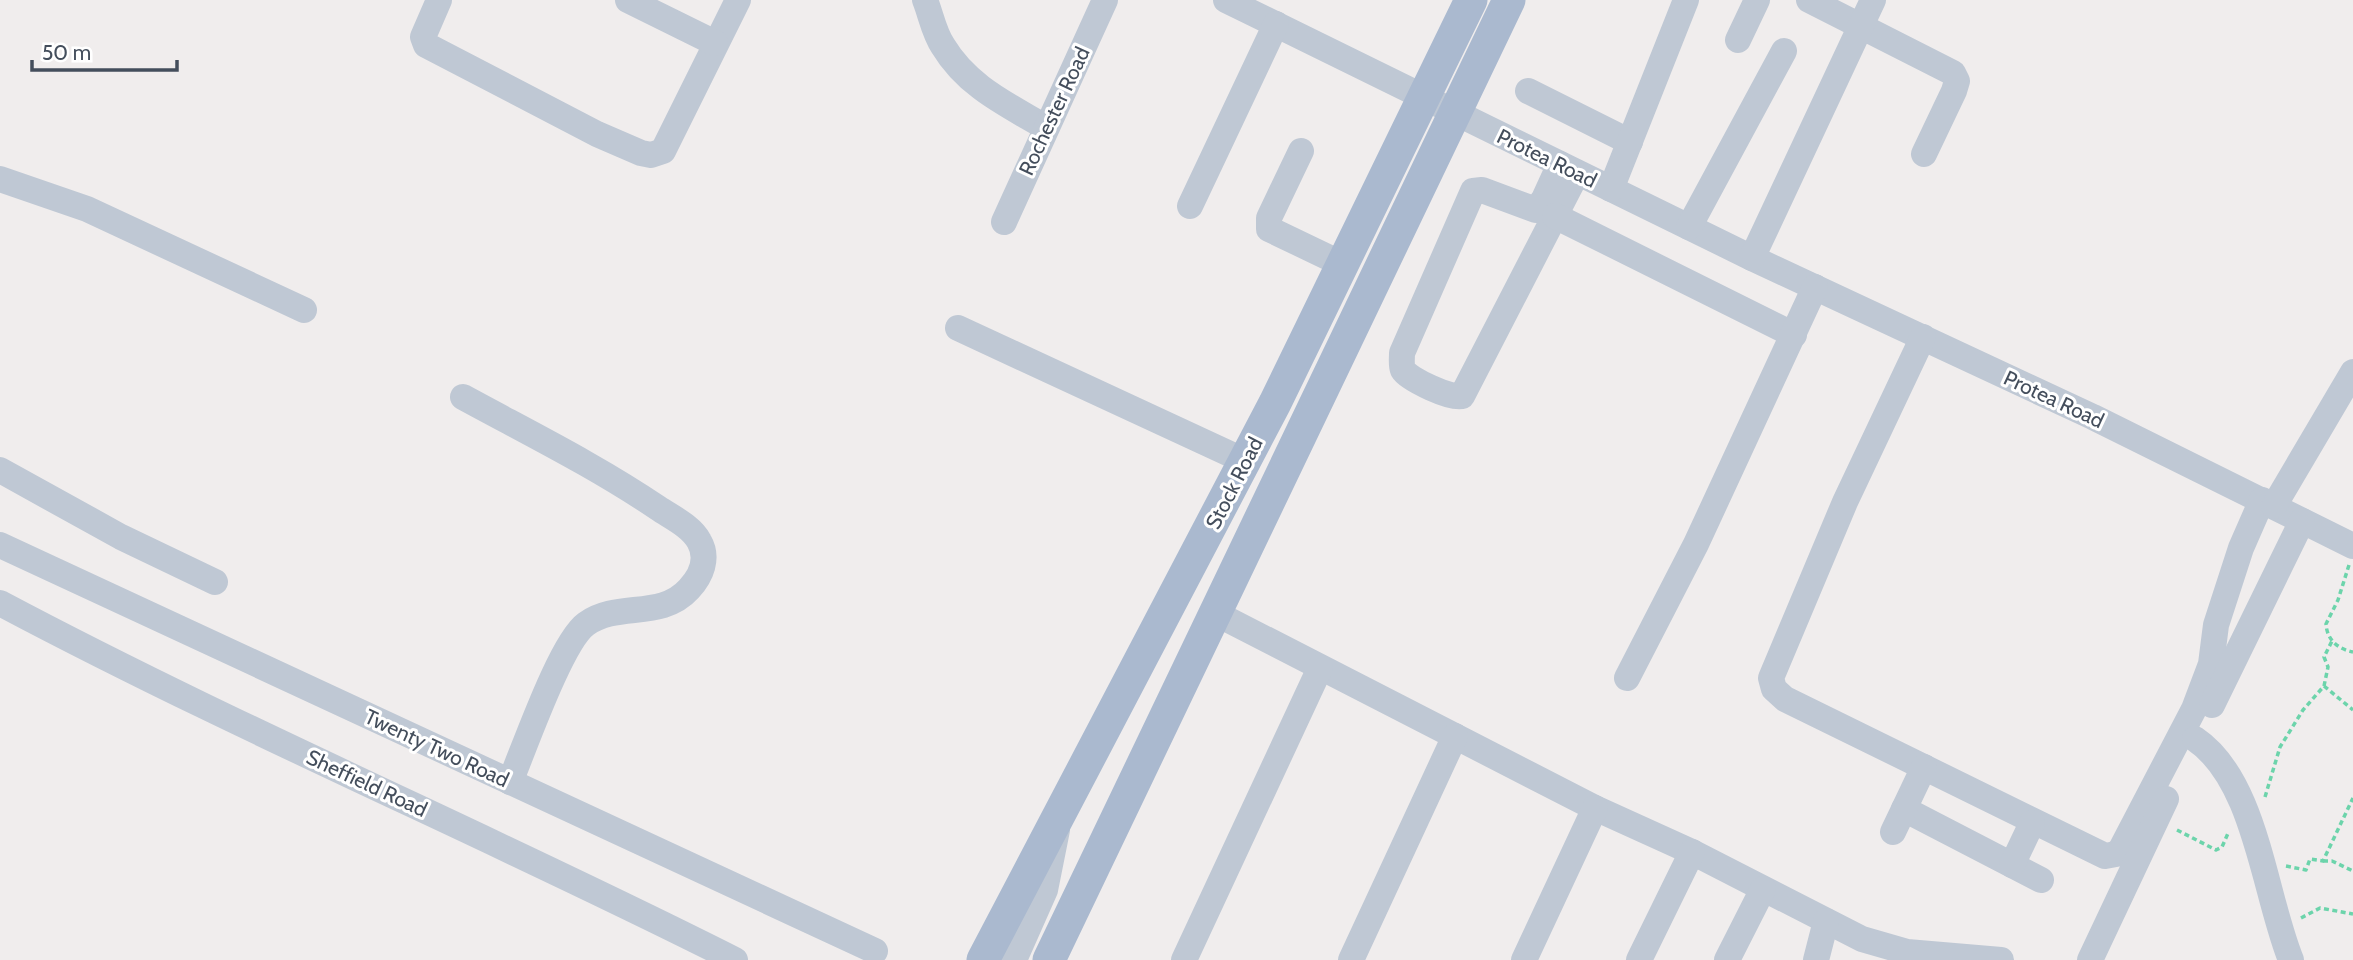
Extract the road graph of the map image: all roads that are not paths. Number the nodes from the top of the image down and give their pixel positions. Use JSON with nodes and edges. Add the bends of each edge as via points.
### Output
{"nodes":[{"id":1,"x":439,"y":0,"type":"edge"},
{"id":2,"x":628,"y":0,"type":"edge"},
{"id":3,"x":737,"y":0,"type":"edge"},
{"id":4,"x":925,"y":0,"type":"edge"},
{"id":5,"x":1105,"y":0,"type":"edge"},
{"id":6,"x":1226,"y":0,"type":"edge"},
{"id":7,"x":1471,"y":0,"type":"edge"},
{"id":8,"x":1509,"y":0,"type":"edge"},
{"id":9,"x":1686,"y":0,"type":"edge"},
{"id":10,"x":1757,"y":0,"type":"edge"},
{"id":11,"x":1809,"y":0,"type":"edge"},
{"id":12,"x":1873,"y":0,"type":"edge"},
{"id":13,"x":1276,"y":24,"type":"junction"},
{"id":14,"x":1861,"y":27,"type":"junction"},
{"id":15,"x":1738,"y":40,"type":"dead end"},
{"id":16,"x":715,"y":43,"type":"junction"},
{"id":17,"x":1784,"y":51,"type":"dead end"},
{"id":18,"x":1528,"y":91,"type":"dead end"},
{"id":19,"x":1425,"y":96,"type":"junction"},
{"id":20,"x":1456,"y":112,"type":"junction"},
{"id":21,"x":1045,"y":127,"type":"junction"},
{"id":22,"x":1630,"y":142,"type":"junction"},
{"id":23,"x":1301,"y":151,"type":"dead end"},
{"id":24,"x":1924,"y":154,"type":"dead end"},
{"id":25,"x":1568,"y":169,"type":"junction"},
{"id":26,"x":0,"y":179,"type":"edge"},
{"id":27,"x":1611,"y":189,"type":"junction"},
{"id":28,"x":1190,"y":206,"type":"dead end"},
{"id":29,"x":1555,"y":216,"type":"junction"},
{"id":30,"x":1004,"y":222,"type":"dead end"},
{"id":31,"x":1689,"y":227,"type":"junction"},
{"id":32,"x":1752,"y":258,"type":"junction"},
{"id":33,"x":1344,"y":265,"type":"junction"},
{"id":34,"x":1815,"y":287,"type":"junction"},
{"id":35,"x":304,"y":310,"type":"dead end"},
{"id":36,"x":958,"y":328,"type":"dead end"},
{"id":37,"x":1794,"y":335,"type":"junction"},
{"id":38,"x":1923,"y":337,"type":"junction"},
{"id":39,"x":2353,"y":372,"type":"edge"},
{"id":40,"x":463,"y":397,"type":"dead end"},
{"id":41,"x":1245,"y":461,"type":"junction"},
{"id":42,"x":0,"y":470,"type":"edge"},
{"id":43,"x":2268,"y":503,"type":"junction"},
{"id":44,"x":2302,"y":521,"type":"junction"},
{"id":45,"x":0,"y":545,"type":"edge"},
{"id":46,"x":2352,"y":552,"type":"edge"},
{"id":47,"x":215,"y":582,"type":"dead end"},
{"id":48,"x":0,"y":603,"type":"edge"},
{"id":49,"x":1215,"y":613,"type":"junction"},
{"id":50,"x":1320,"y":668,"type":"junction"},
{"id":51,"x":1627,"y":678,"type":"dead end"},
{"id":52,"x":1455,"y":736,"type":"junction"},
{"id":53,"x":2195,"y":739,"type":"junction"},
{"id":54,"x":1924,"y":767,"type":"junction"},
{"id":55,"x":510,"y":782,"type":"junction"},
{"id":56,"x":1595,"y":808,"type":"junction"},
{"id":57,"x":1059,"y":813,"type":"junction"},
{"id":58,"x":2032,"y":822,"type":"junction"},
{"id":59,"x":1692,"y":852,"type":"junction"},
{"id":60,"x":2012,"y":865,"type":"junction"},
{"id":61,"x":2041,"y":880,"type":"dead end"},
{"id":62,"x":1763,"y":890,"type":"junction"},
{"id":63,"x":1826,"y":921,"type":"junction"},
{"id":64,"x":875,"y":951,"type":"dead end"},
{"id":65,"x":1899,"y":956,"type":"edge"},
{"id":66,"x":735,"y":960,"type":"edge"},
{"id":67,"x":983,"y":960,"type":"edge"},
{"id":68,"x":1014,"y":960,"type":"edge"},
{"id":69,"x":1049,"y":960,"type":"edge"},
{"id":70,"x":1184,"y":960,"type":"edge"},
{"id":71,"x":1351,"y":960,"type":"edge"},
{"id":72,"x":1524,"y":960,"type":"edge"},
{"id":73,"x":1639,"y":960,"type":"edge"},
{"id":74,"x":1727,"y":960,"type":"edge"},
{"id":75,"x":1816,"y":960,"type":"edge"},
{"id":76,"x":2001,"y":960,"type":"edge"},
{"id":77,"x":2090,"y":960,"type":"edge"},
{"id":78,"x":2291,"y":960,"type":"edge"}],
"edges":[{"from":1,"to":16,"type":"street","via":[[423,37],[426,45],[597,134],[651,155],[663,151]]},
{"from":2,"to":16,"type":"street"},
{"from":3,"to":16,"type":"street"},
{"from":4,"to":21,"type":"street","via":[[941,45],[961,73]]},
{"from":5,"to":21,"type":"street","name":"Rochester Road"},
{"from":6,"to":13,"type":"street"},
{"from":7,"to":19,"type":"main road","name":"Stock Road"},
{"from":8,"to":20,"type":"main road","name":"Stock Road"},
{"from":9,"to":22,"type":"street"},
{"from":10,"to":15,"type":"street"},
{"from":11,"to":14,"type":"street"},
{"from":12,"to":14,"type":"street"},
{"from":13,"to":19,"type":"street"},
{"from":13,"to":28,"type":"street"},
{"from":14,"to":24,"type":"street","via":[[1954,73],[1954,91]]},
{"from":14,"to":32,"type":"street"},
{"from":17,"to":31,"type":"street"},
{"from":18,"to":22,"type":"street"},
{"from":19,"to":20,"type":"street","name":"Protea Road"},
{"from":19,"to":33,"type":"main road","name":"Stock Road"},
{"from":20,"to":25,"type":"street","name":"Protea Road"},
{"from":20,"to":49,"type":"main road","name":"Stock Road"},
{"from":21,"to":30,"type":"street","name":"Rochester Road"},
{"from":22,"to":27,"type":"street"},
{"from":23,"to":33,"type":"street","via":[[1269,218],[1269,229]]},
{"from":25,"to":27,"type":"street","name":"Protea Road"},
{"from":25,"to":29,"type":"street"},
{"from":25,"to":29,"type":"street","via":[[1536,210],[1482,190],[1473,191],[1402,353],[1406,374],[1451,397],[1462,396]]},
{"from":26,"to":35,"type":"street","via":[[87,209]]},
{"from":27,"to":31,"type":"street","name":"Protea Road"},
{"from":29,"to":37,"type":"street"},
{"from":31,"to":32,"type":"street","name":"Protea Road"},
{"from":32,"to":34,"type":"street","name":"Protea Road"},
{"from":33,"to":41,"type":"main road","name":"Stock Road"},
{"from":34,"to":37,"type":"street"},
{"from":34,"to":38,"type":"street","name":"Protea Road"},
{"from":36,"to":41,"type":"street"},
{"from":37,"to":51,"type":"street"},
{"from":38,"to":43,"type":"street","name":"Protea Road"},
{"from":38,"to":54,"type":"street","via":[[1845,502],[1771,678],[1774,689],[1785,699]]},
{"from":39,"to":43,"type":"street"},
{"from":40,"to":55,"type":"street","via":[[616,480],[696,536],[704,557],[698,578],[677,600],[585,624],[562,660]]},
{"from":41,"to":57,"type":"main road","name":"Stock Road"},
{"from":42,"to":47,"type":"street"},
{"from":43,"to":44,"type":"street","name":"Protea Road"},
{"from":43,"to":58,"type":"street","via":[[2241,548],[2216,625],[2211,664],[2194,709],[2121,849],[2105,856]]},
{"from":44,"to":46,"type":"street","name":"Protea Road"},
{"from":44,"to":53,"type":"street"},
{"from":45,"to":55,"type":"street","name":"Twenty Two Road"},
{"from":48,"to":66,"type":"street","name":"Sheffield Road","via":[[124,669],[588,886]]},
{"from":49,"to":50,"type":"street"},
{"from":49,"to":69,"type":"main road","name":"Stock Road"},
{"from":50,"to":52,"type":"street"},
{"from":50,"to":70,"type":"street"},
{"from":52,"to":56,"type":"street"},
{"from":52,"to":71,"type":"street"},
{"from":53,"to":77,"type":"street"},
{"from":53,"to":78,"type":"street","via":[[2220,762],[2246,812]]},
{"from":54,"to":58,"type":"street"},
{"from":54,"to":60,"type":"street","via":[[1898,820]]},
{"from":55,"to":64,"type":"street","name":"Twenty Two Road"},
{"from":56,"to":59,"type":"street"},
{"from":56,"to":72,"type":"street"},
{"from":57,"to":67,"type":"main road","name":"Stock Road"},
{"from":57,"to":68,"type":"street","via":[[1051,870]]},
{"from":58,"to":60,"type":"street"},
{"from":59,"to":62,"type":"street"},
{"from":59,"to":73,"type":"street"},
{"from":60,"to":61,"type":"street"},
{"from":62,"to":63,"type":"street"},
{"from":62,"to":74,"type":"street"},
{"from":63,"to":65,"type":"street"},
{"from":63,"to":75,"type":"street"},
{"from":65,"to":76,"type":"street"}]}
